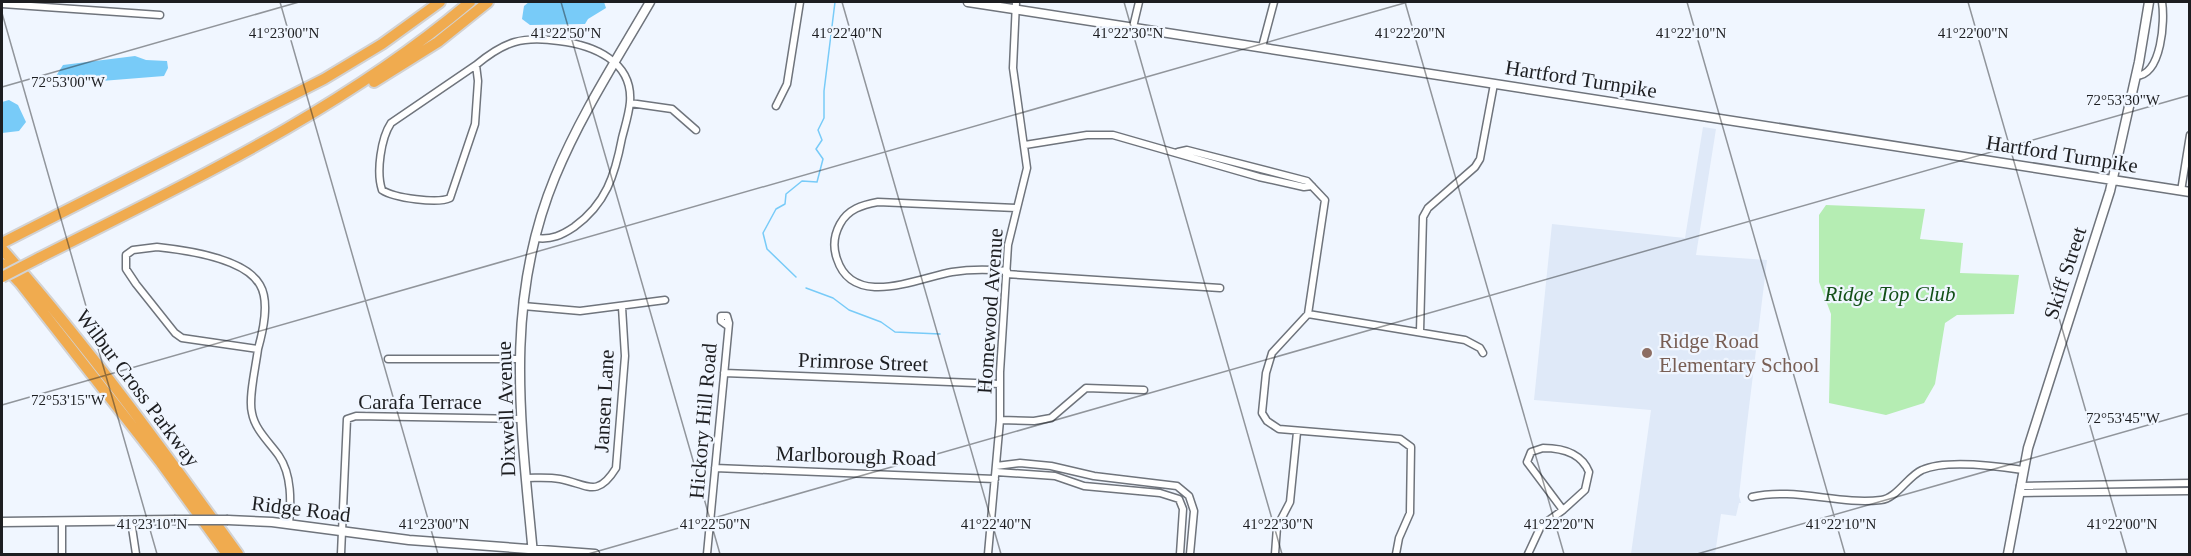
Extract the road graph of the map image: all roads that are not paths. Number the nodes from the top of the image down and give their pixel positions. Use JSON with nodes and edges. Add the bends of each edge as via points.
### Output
{"nodes":[{"id":1,"x":440,"y":2,"type":"edge"},
{"id":2,"x":470,"y":2,"type":"edge"},
{"id":3,"x":488,"y":2,"type":"edge"},
{"id":4,"x":650,"y":2,"type":"edge"},
{"id":5,"x":800,"y":2,"type":"edge"},
{"id":6,"x":968,"y":2,"type":"edge"},
{"id":7,"x":1139,"y":2,"type":"edge"},
{"id":8,"x":1274,"y":2,"type":"edge"},
{"id":9,"x":2149,"y":2,"type":"edge"},
{"id":10,"x":2162,"y":2,"type":"edge"},
{"id":11,"x":2,"y":4,"type":"edge"},
{"id":12,"x":1016,"y":5,"type":"edge"},
{"id":13,"x":160,"y":15,"type":"dead end"},
{"id":14,"x":1133,"y":27,"type":"junction"},
{"id":15,"x":1262,"y":47,"type":"junction"},
{"id":16,"x":616,"y":62,"type":"junction"},
{"id":17,"x":476,"y":65,"type":"junction"},
{"id":18,"x":2136,"y":76,"type":"junction"},
{"id":19,"x":1494,"y":84,"type":"junction"},
{"id":20,"x":348,"y":92,"type":"junction"},
{"id":21,"x":630,"y":103,"type":"junction"},
{"id":22,"x":776,"y":106,"type":"dead end"},
{"id":23,"x":696,"y":130,"type":"dead end"},
{"id":24,"x":2190,"y":135,"type":"edge"},
{"id":25,"x":1025,"y":145,"type":"junction"},
{"id":26,"x":2112,"y":179,"type":"junction"},
{"id":27,"x":2185,"y":192,"type":"edge"},
{"id":28,"x":1016,"y":208,"type":"junction"},
{"id":29,"x":536,"y":238,"type":"junction"},
{"id":30,"x":2,"y":243,"type":"edge"},
{"id":31,"x":2,"y":249,"type":"edge"},
{"id":32,"x":2,"y":264,"type":"edge"},
{"id":33,"x":1007,"y":272,"type":"junction"},
{"id":34,"x":2,"y":277,"type":"edge"},
{"id":35,"x":1220,"y":288,"type":"dead end"},
{"id":36,"x":665,"y":300,"type":"dead end"},
{"id":37,"x":523,"y":306,"type":"junction"},
{"id":38,"x":622,"y":306,"type":"junction"},
{"id":39,"x":1308,"y":314,"type":"junction"},
{"id":40,"x":728,"y":326,"type":"dead end"},
{"id":41,"x":1420,"y":332,"type":"junction"},
{"id":42,"x":258,"y":349,"type":"junction"},
{"id":43,"x":1483,"y":353,"type":"dead end"},
{"id":44,"x":388,"y":359,"type":"dead end"},
{"id":45,"x":518,"y":359,"type":"junction"},
{"id":46,"x":724,"y":373,"type":"junction"},
{"id":47,"x":1000,"y":384,"type":"junction"},
{"id":48,"x":1144,"y":390,"type":"dead end"},
{"id":49,"x":520,"y":419,"type":"junction"},
{"id":50,"x":1000,"y":420,"type":"junction"},
{"id":51,"x":1297,"y":432,"type":"junction"},
{"id":52,"x":715,"y":468,"type":"junction"},
{"id":53,"x":2023,"y":470,"type":"junction"},
{"id":54,"x":996,"y":472,"type":"junction"},
{"id":55,"x":526,"y":478,"type":"junction"},
{"id":56,"x":2190,"y":483,"type":"edge"},
{"id":57,"x":2119,"y":484,"type":"junction"},
{"id":58,"x":2019,"y":489,"type":"junction"},
{"id":59,"x":2190,"y":491,"type":"edge"},
{"id":60,"x":2119,"y":492,"type":"junction"},
{"id":61,"x":1190,"y":496,"type":"junction"},
{"id":62,"x":1752,"y":497,"type":"dead end"},
{"id":63,"x":1182,"y":501,"type":"junction"},
{"id":64,"x":1563,"y":510,"type":"junction"},
{"id":65,"x":62,"y":521,"type":"junction"},
{"id":66,"x":131,"y":521,"type":"junction"},
{"id":67,"x":2,"y":522,"type":"edge"},
{"id":68,"x":289,"y":524,"type":"junction"},
{"id":69,"x":341,"y":532,"type":"junction"},
{"id":70,"x":533,"y":552,"type":"edge"},
{"id":71,"x":62,"y":555,"type":"edge"},
{"id":72,"x":136,"y":555,"type":"edge"},
{"id":73,"x":228,"y":555,"type":"edge"},
{"id":74,"x":238,"y":555,"type":"edge"},
{"id":75,"x":341,"y":555,"type":"edge"},
{"id":76,"x":595,"y":555,"type":"edge"},
{"id":77,"x":707,"y":555,"type":"edge"},
{"id":78,"x":988,"y":555,"type":"edge"},
{"id":79,"x":1180,"y":555,"type":"edge"},
{"id":80,"x":1190,"y":555,"type":"edge"},
{"id":81,"x":1275,"y":555,"type":"edge"},
{"id":82,"x":1396,"y":555,"type":"edge"},
{"id":83,"x":1528,"y":555,"type":"edge"},
{"id":84,"x":2008,"y":555,"type":"edge"}],
"edges":[{"from":1,"to":30,"type":"highway","via":[[324,79]]},
{"from":2,"to":20,"type":"highway"},
{"from":3,"to":20,"type":"highway","via":[[413,58],[367,86]]},
{"from":4,"to":16,"type":"main road","name":"Dixwell Avenue"},
{"from":5,"to":22,"type":"street","via":[[787,84]]},
{"from":6,"to":12,"type":"main road","name":"Hartford Turnpike"},
{"from":7,"to":14,"type":"street"},
{"from":8,"to":15,"type":"street"},
{"from":9,"to":18,"type":"main road","name":"Skiff Street"},
{"from":10,"to":18,"type":"street","via":[[2158,50],[2149,70]]},
{"from":11,"to":13,"type":"street"},
{"from":12,"to":14,"type":"main road","name":"Hartford Turnpike"},
{"from":12,"to":25,"type":"street","name":"Homewood Avenue","via":[[1013,68]]},
{"from":14,"to":15,"type":"main road","name":"Hartford Turnpike"},
{"from":15,"to":19,"type":"main road","name":"Hartford Turnpike"},
{"from":16,"to":17,"type":"street","via":[[594,48],[530,39],[500,46]]},
{"from":16,"to":21,"type":"street","via":[[626,78]]},
{"from":16,"to":29,"type":"main road","name":"Dixwell Avenue","via":[[567,151]]},
{"from":17,"to":17,"type":"street","via":[[391,123],[384,136],[382,190],[433,201],[450,198],[475,124]]},
{"from":18,"to":26,"type":"main road","name":"Skiff Street"},
{"from":19,"to":26,"type":"main road","name":"Hartford Turnpike"},
{"from":19,"to":41,"type":"street","via":[[1480,159],[1424,216]]},
{"from":20,"to":34,"type":"highway","bridge":true,"via":[[255,148]]},
{"from":21,"to":23,"type":"street","via":[[672,109]]},
{"from":21,"to":29,"type":"street","via":[[606,195],[593,212],[563,233],[550,239]]},
{"from":24,"to":27,"type":"street"},
{"from":25,"to":28,"type":"street","name":"Homewood Avenue","via":[[1026,178]]},
{"from":25,"to":39,"type":"street","via":[[1101,134],[1179,152],[1186,158],[1259,177],[1304,188],[1312,186],[1322,194],[1326,207]]},
{"from":26,"to":27,"type":"main road","name":"Hartford Turnpike"},
{"from":26,"to":53,"type":"main road","name":"Skiff Street"},
{"from":28,"to":33,"type":"street","name":"Homewood Avenue"},
{"from":28,"to":33,"type":"street","via":[[865,204],[846,215],[834,241],[843,271],[856,282],[873,287],[954,272]]},
{"from":29,"to":37,"type":"main road","name":"Dixwell Avenue"},
{"from":31,"to":74,"type":"highway","name":"Wilbur Cross Parkway","via":[[164,452]]},
{"from":32,"to":73,"type":"highway","name":"Wilbur Cross Parkway","via":[[161,463]]},
{"from":33,"to":35,"type":"street"},
{"from":33,"to":47,"type":"street","name":"Homewood Avenue"},
{"from":36,"to":38,"type":"street"},
{"from":37,"to":38,"type":"street","via":[[580,311]]},
{"from":37,"to":45,"type":"main road","name":"Dixwell Avenue"},
{"from":38,"to":55,"type":"street","name":"Jansen Lane","via":[[625,356],[616,468],[607,483],[594,487],[554,478]]},
{"from":39,"to":41,"type":"street"},
{"from":39,"to":51,"type":"street","via":[[1272,353],[1261,409],[1273,426]]},
{"from":40,"to":46,"type":"street","name":"Hickory Hill Road"},
{"from":41,"to":43,"type":"street","via":[[1465,340]]},
{"from":42,"to":42,"type":"street","via":[[182,338],[136,284],[126,269],[126,255],[133,250],[157,247],[226,261],[242,269],[256,279],[263,293],[263,332]]},
{"from":42,"to":68,"type":"street","via":[[251,412],[286,472],[291,500]]},
{"from":44,"to":45,"type":"street"},
{"from":45,"to":49,"type":"main road","name":"Dixwell Avenue"},
{"from":46,"to":47,"type":"street","name":"Primrose Street"},
{"from":46,"to":52,"type":"street","name":"Hickory Hill Road"},
{"from":47,"to":50,"type":"street","name":"Homewood Avenue"},
{"from":48,"to":50,"type":"street","via":[[1086,388],[1051,418],[1028,422]]},
{"from":49,"to":55,"type":"main road","name":"Dixwell Avenue"},
{"from":49,"to":69,"type":"street","name":"Carafa Terrace","via":[[356,416],[347,420]]},
{"from":50,"to":54,"type":"street","name":"Homewood Avenue"},
{"from":51,"to":81,"type":"street","via":[[1290,502],[1277,527]]},
{"from":51,"to":82,"type":"street","via":[[1400,439],[1411,447],[1410,513]]},
{"from":52,"to":54,"type":"street","name":"Marlborough Road"},
{"from":52,"to":77,"type":"street","name":"Hickory Hill Road"},
{"from":53,"to":58,"type":"main road","name":"Skiff Street"},
{"from":53,"to":62,"type":"street","via":[[1945,465],[1922,470],[1885,500],[1769,493]]},
{"from":54,"to":61,"type":"street","name":"Marlborough Road","via":[[1028,463],[1062,467],[1094,476],[1163,482]]},
{"from":54,"to":63,"type":"street","name":"Marlborough Road","via":[[1055,476],[1091,487],[1160,493]]},
{"from":54,"to":78,"type":"street","name":"Homewood Avenue"},
{"from":55,"to":70,"type":"main road","name":"Dixwell Avenue"},
{"from":56,"to":57,"type":"street"},
{"from":57,"to":58,"type":"street"},
{"from":57,"to":60,"type":"street"},
{"from":58,"to":60,"type":"street"},
{"from":58,"to":84,"type":"main road","name":"Skiff Street"},
{"from":59,"to":60,"type":"street"},
{"from":61,"to":63,"type":"street"},
{"from":61,"to":80,"type":"street","via":[[1194,511]]},
{"from":63,"to":79,"type":"street"},
{"from":64,"to":64,"type":"street","via":[[1528,464],[1527,456],[1535,449],[1567,450],[1587,467],[1585,490]]},
{"from":64,"to":83,"type":"street","via":[[1542,526]]},
{"from":65,"to":66,"type":"main road","name":"Ridge Road"},
{"from":65,"to":67,"type":"main road","name":"Ridge Road"},
{"from":65,"to":71,"type":"street"},
{"from":66,"to":68,"type":"main road","name":"Ridge Road","bridge":true},
{"from":66,"to":72,"type":"street"},
{"from":68,"to":69,"type":"main road","name":"Ridge Road"},
{"from":69,"to":70,"type":"main road","name":"Ridge Road"},
{"from":69,"to":75,"type":"street","name":"Carafa Terrace"},
{"from":70,"to":76,"type":"main road","name":"Ridge Road"}]}
